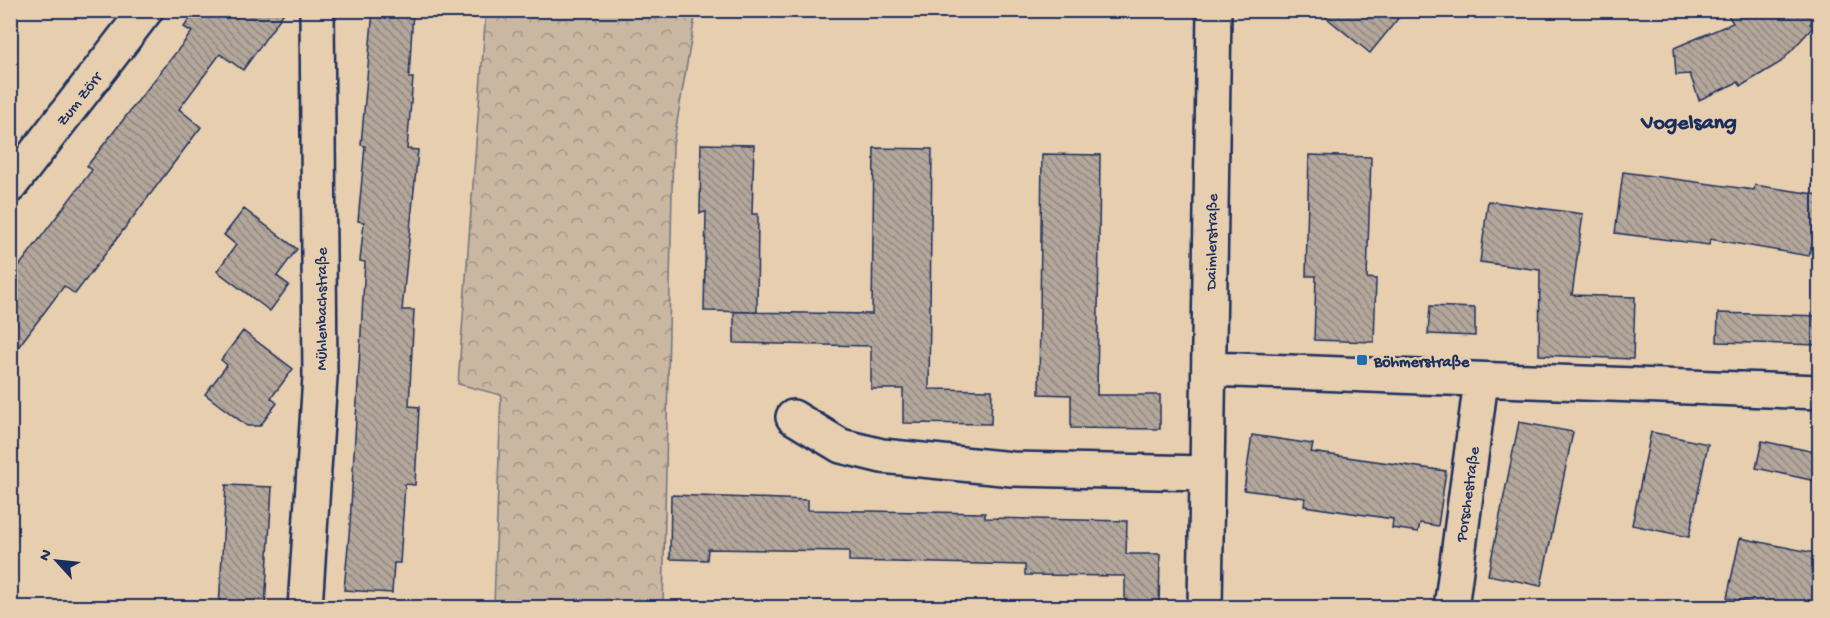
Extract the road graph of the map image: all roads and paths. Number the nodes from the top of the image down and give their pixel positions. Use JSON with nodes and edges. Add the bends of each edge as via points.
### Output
{"nodes":[{"id":1,"x":146,"y":10,"type":"edge"},
{"id":2,"x":317,"y":10,"type":"edge"},
{"id":3,"x":1214,"y":10,"type":"edge"},
{"id":4,"x":10,"y":186,"type":"edge"},
{"id":5,"x":1209,"y":369,"type":"junction"},
{"id":6,"x":1481,"y":381,"type":"junction"},
{"id":7,"x":1820,"y":393,"type":"edge"},
{"id":8,"x":793,"y":417,"type":"dead end"},
{"id":9,"x":1207,"y":473,"type":"junction"},
{"id":10,"x":305,"y":608,"type":"edge"},
{"id":11,"x":1206,"y":608,"type":"edge"},
{"id":12,"x":1451,"y":608,"type":"edge"}],
"edges":[{"from":1,"to":4,"type":"street","name":"Zum Zörr"},
{"from":2,"to":10,"type":"street","name":"Mühlenbachstraße","via":[[320,376]]},
{"from":3,"to":5,"type":"street","name":"Daimlerstraße"},
{"from":5,"to":6,"type":"street"},
{"from":5,"to":9,"type":"street","name":"Daimlerstraße"},
{"from":6,"to":7,"type":"street"},
{"from":6,"to":12,"type":"street","name":"Porschestraße"},
{"from":8,"to":9,"type":"street","via":[[842,446],[882,456],[1012,469]]},
{"from":9,"to":11,"type":"street","name":"Daimlerstraße"}]}
